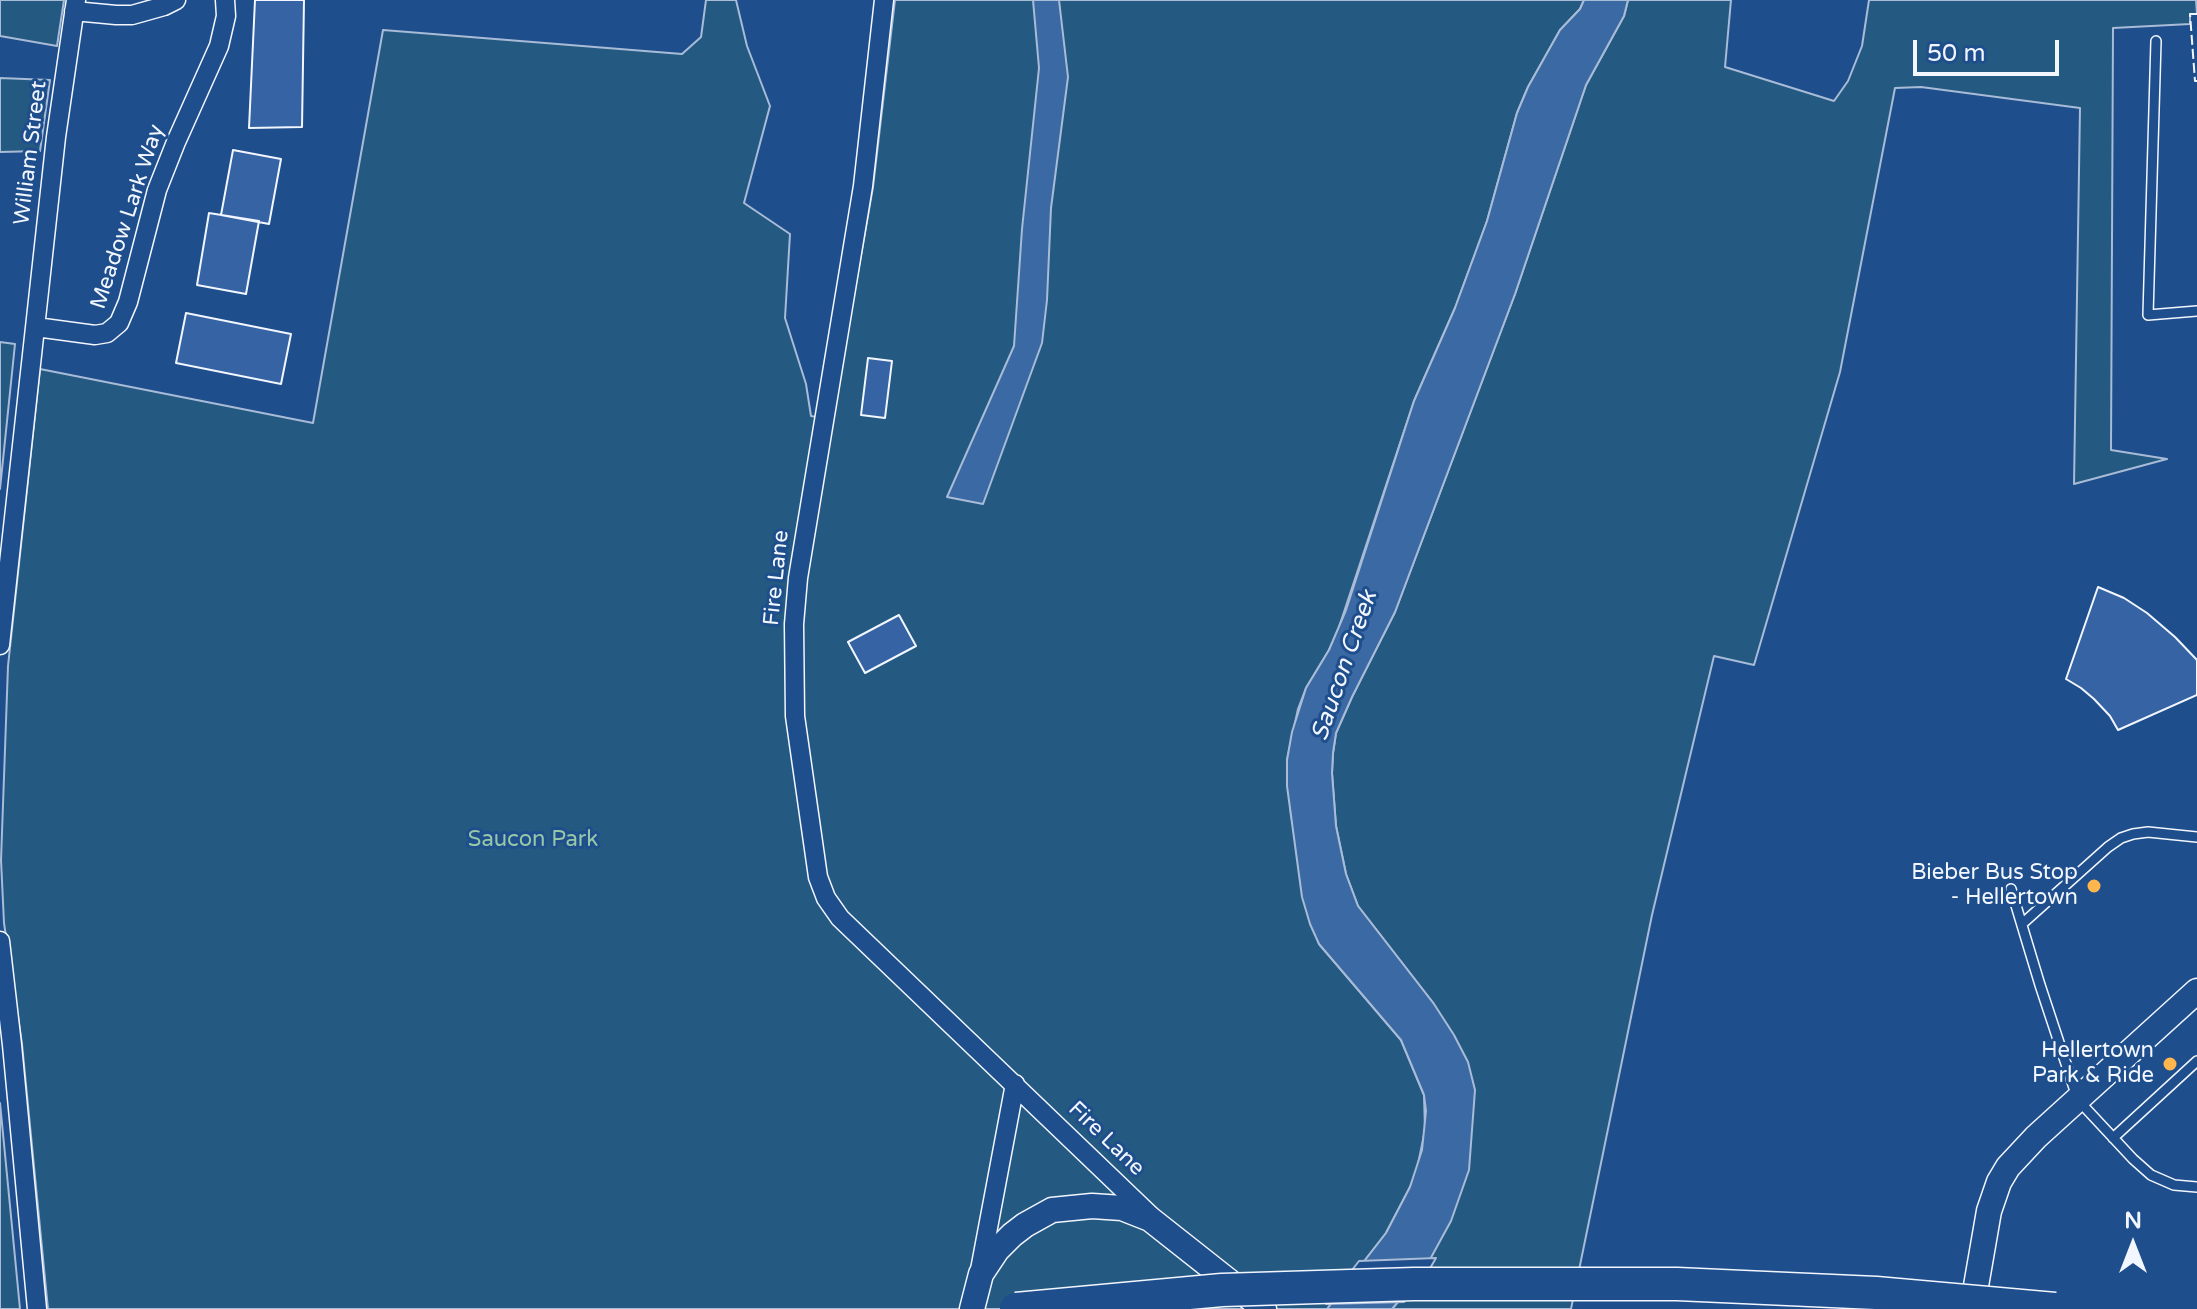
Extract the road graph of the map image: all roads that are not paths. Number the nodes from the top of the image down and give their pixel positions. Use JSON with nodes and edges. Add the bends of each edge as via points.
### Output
{"nodes":[{"id":1,"x":176,"y":0,"type":"edge"},
{"id":2,"x":225,"y":0,"type":"edge"},
{"id":3,"x":884,"y":0,"type":"edge"},
{"id":4,"x":75,"y":6,"type":"edge"},
{"id":5,"x":2156,"y":41,"type":"dead end"},
{"id":6,"x":2197,"y":311,"type":"edge"},
{"id":7,"x":36,"y":327,"type":"junction"},
{"id":8,"x":0,"y":645,"type":"edge"},
{"id":9,"x":2197,"y":837,"type":"edge"},
{"id":10,"x":2011,"y":889,"type":"dead end"},
{"id":11,"x":2022,"y":924,"type":"junction"},
{"id":12,"x":0,"y":941,"type":"edge"},
{"id":13,"x":2197,"y":991,"type":"edge"},
{"id":14,"x":2197,"y":1061,"type":"edge"},
{"id":15,"x":1015,"y":1084,"type":"junction"},
{"id":16,"x":2078,"y":1100,"type":"junction"},
{"id":17,"x":2113,"y":1138,"type":"junction"},
{"id":18,"x":2197,"y":1187,"type":"edge"},
{"id":19,"x":1163,"y":1228,"type":"junction"},
{"id":20,"x":975,"y":1298,"type":"edge"},
{"id":21,"x":37,"y":1309,"type":"edge"},
{"id":22,"x":1016,"y":1309,"type":"edge"},
{"id":23,"x":1264,"y":1309,"type":"edge"},
{"id":24,"x":1972,"y":1309,"type":"edge"},
{"id":25,"x":2055,"y":1309,"type":"edge"}],
"edges":[{"from":1,"to":4,"type":"street","via":[[132,15]]},
{"from":2,"to":7,"type":"street","name":"Meadow Lark Way","via":[[219,46],[157,190],[119,323],[95,335]]},
{"from":3,"to":15,"type":"street","name":"Fire Lane","via":[[863,186],[798,578],[795,716],[818,877],[826,898],[840,918]]},
{"from":4,"to":7,"type":"street","name":"William Street"},
{"from":5,"to":6,"type":"lane","via":[[2148,315]]},
{"from":7,"to":8,"type":"street","name":"William Street"},
{"from":9,"to":11,"type":"lane","via":[[2148,832],[2121,838]]},
{"from":10,"to":11,"type":"lane"},
{"from":11,"to":16,"type":"lane"},
{"from":12,"to":21,"type":"street"},
{"from":13,"to":16,"type":"street"},
{"from":14,"to":17,"type":"lane"},
{"from":15,"to":19,"type":"street","name":"Fire Lane"},
{"from":15,"to":20,"type":"street"},
{"from":16,"to":17,"type":"lane"},
{"from":16,"to":24,"type":"street","via":[[2021,1152],[1999,1182]]},
{"from":17,"to":18,"type":"lane","via":[[2154,1178]]},
{"from":19,"to":20,"type":"street","via":[[1122,1208],[1052,1210],[997,1250]]},
{"from":19,"to":23,"type":"street"},
{"from":22,"to":25,"type":"highway","bridge":true,"via":[[1222,1290],[1461,1284],[1693,1285],[1876,1293]]}]}
